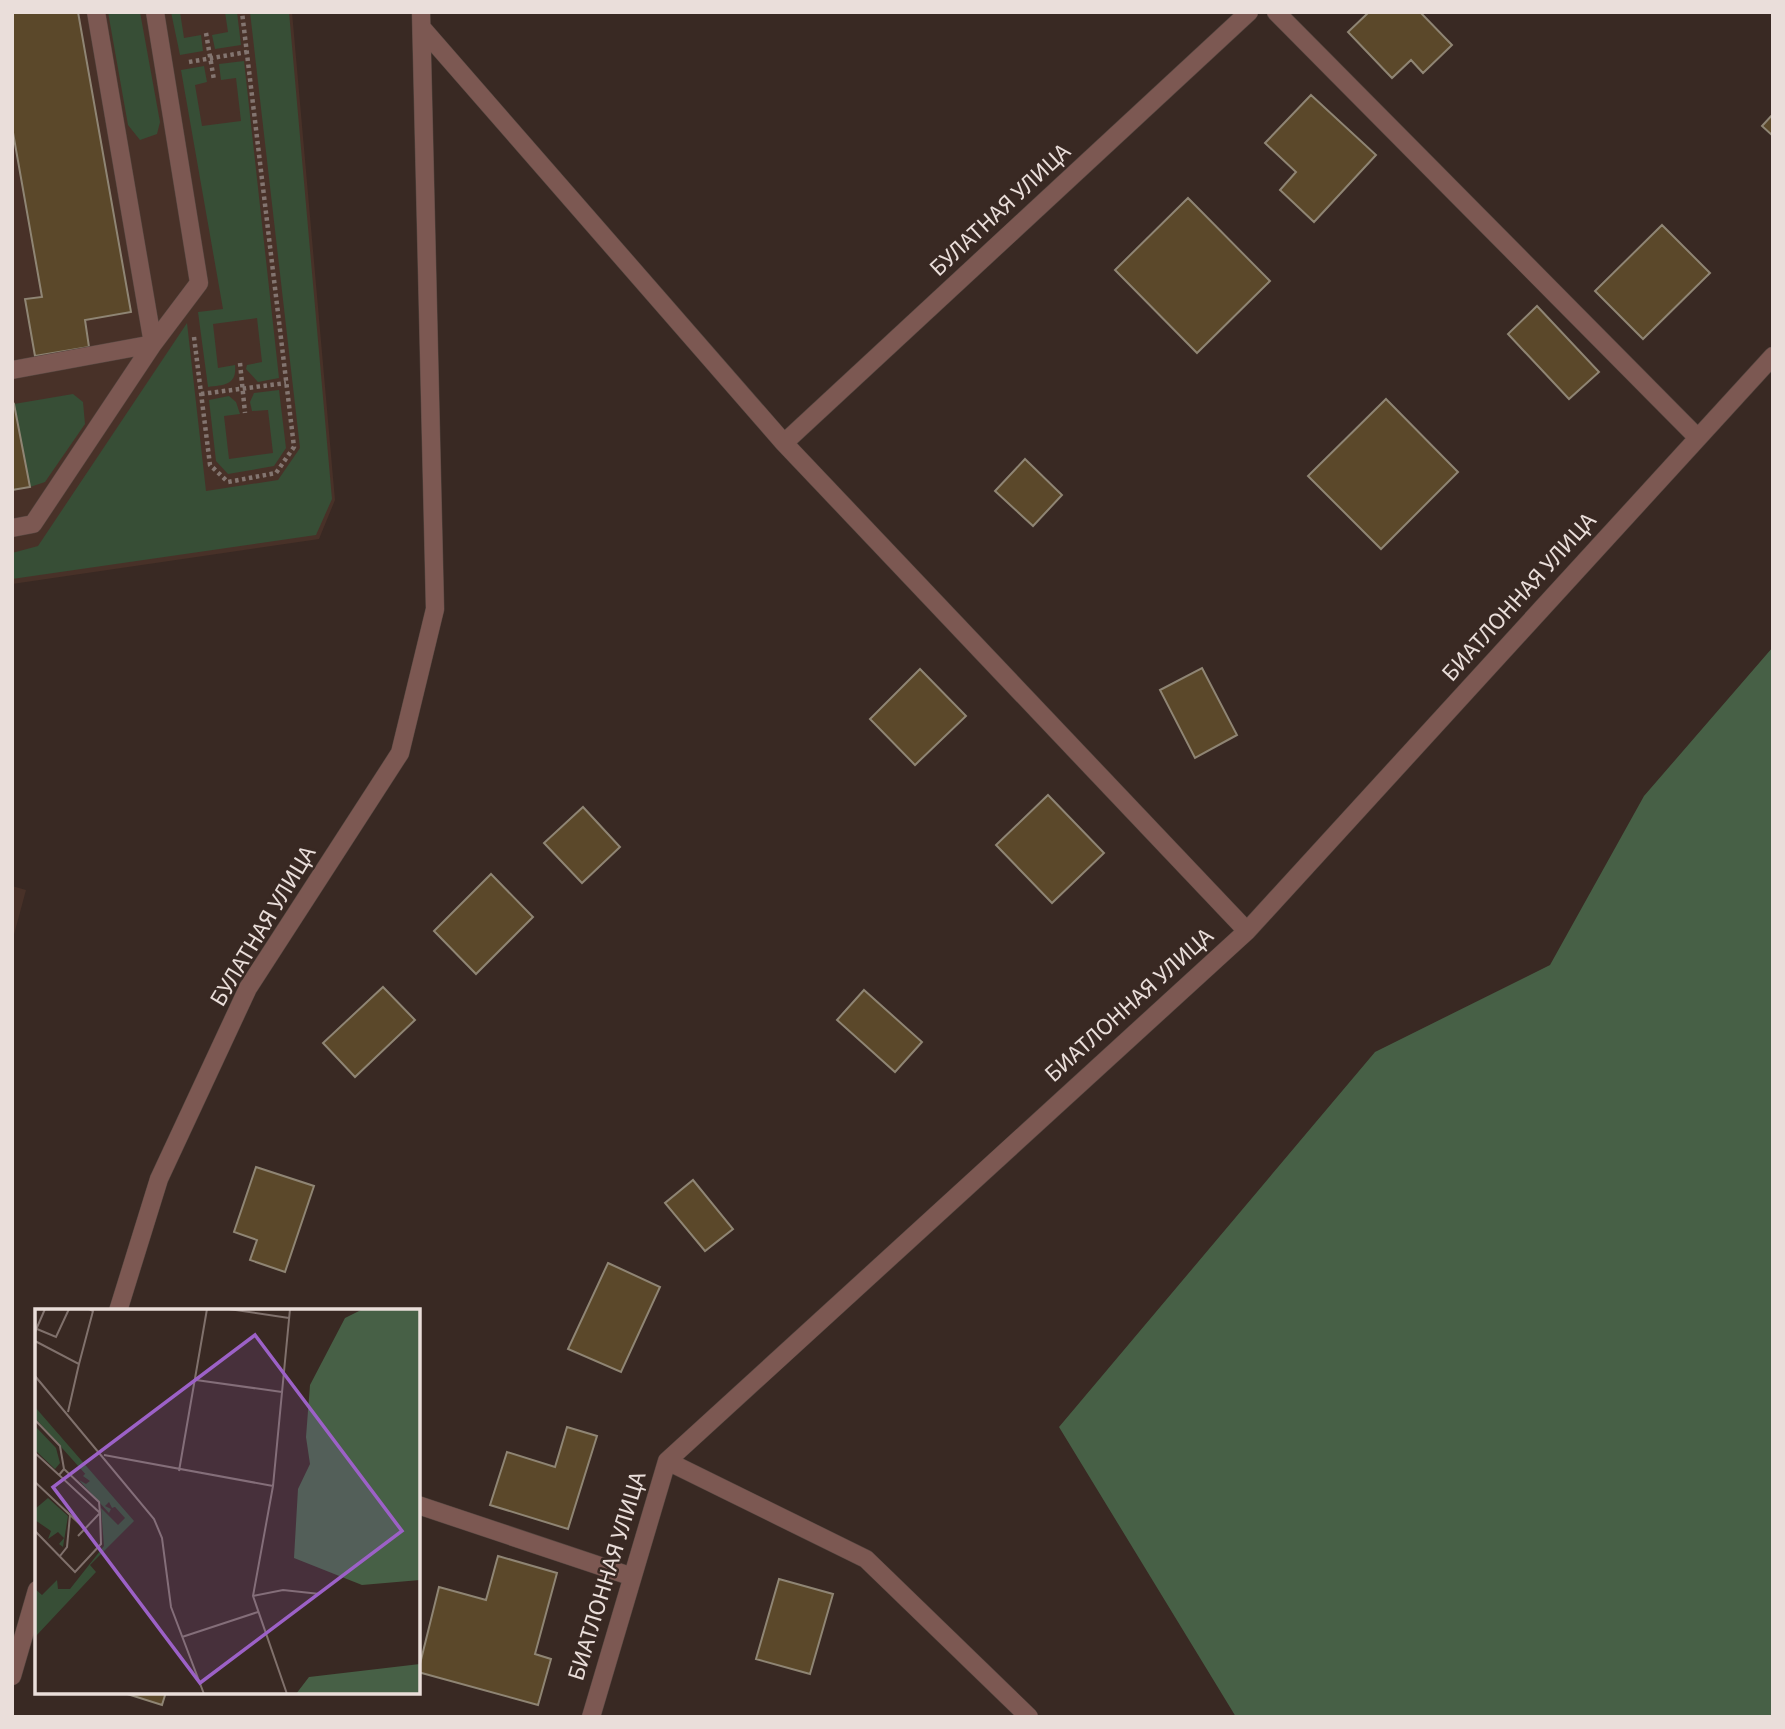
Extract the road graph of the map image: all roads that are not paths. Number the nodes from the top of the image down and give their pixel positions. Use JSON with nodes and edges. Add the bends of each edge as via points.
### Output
{"nodes":[{"id":1,"x":96,"y":12,"type":"edge"},
{"id":2,"x":155,"y":12,"type":"edge"},
{"id":3,"x":1249,"y":12,"type":"edge"},
{"id":4,"x":1276,"y":12,"type":"edge"},
{"id":5,"x":422,"y":20,"type":"edge"},
{"id":6,"x":153,"y":344,"type":"junction"},
{"id":7,"x":1773,"y":356,"type":"edge"},
{"id":8,"x":12,"y":370,"type":"edge"},
{"id":9,"x":1698,"y":438,"type":"junction"},
{"id":10,"x":784,"y":443,"type":"junction"},
{"id":11,"x":12,"y":528,"type":"edge"},
{"id":12,"x":1247,"y":931,"type":"junction"},
{"id":13,"x":119,"y":1309,"type":"edge"},
{"id":14,"x":667,"y":1461,"type":"junction"},
{"id":15,"x":420,"y":1506,"type":"edge"},
{"id":16,"x":630,"y":1576,"type":"junction"},
{"id":17,"x":35,"y":1597,"type":"edge"},
{"id":18,"x":12,"y":1676,"type":"edge"},
{"id":19,"x":591,"y":1717,"type":"edge"},
{"id":20,"x":1029,"y":1717,"type":"edge"}],
"edges":[{"from":1,"to":6,"type":"street"},
{"from":2,"to":6,"type":"street","via":[[199,283]]},
{"from":3,"to":10,"type":"street","name":"БУЛАТНАЯ УЛИЦА"},
{"from":4,"to":9,"type":"street"},
{"from":5,"to":10,"type":"street"},
{"from":5,"to":13,"type":"street","name":"БУЛАТНАЯ УЛИЦА","via":[[435,609],[400,753],[248,988],[159,1179]]},
{"from":6,"to":8,"type":"street"},
{"from":6,"to":11,"type":"street","via":[[33,524]]},
{"from":7,"to":9,"type":"street","name":"БИАТЛОННАЯ УЛИЦА"},
{"from":9,"to":12,"type":"street","name":"БИАТЛОННАЯ УЛИЦА"},
{"from":10,"to":12,"type":"street"},
{"from":12,"to":14,"type":"street","name":"БИАТЛОННАЯ УЛИЦА"},
{"from":14,"to":16,"type":"street","name":"БИАТЛОННАЯ УЛИЦА"},
{"from":14,"to":20,"type":"street","via":[[866,1559]]},
{"from":15,"to":16,"type":"street"},
{"from":16,"to":19,"type":"street","name":"БИАТЛОННАЯ УЛИЦА"},
{"from":17,"to":18,"type":"street"}]}
